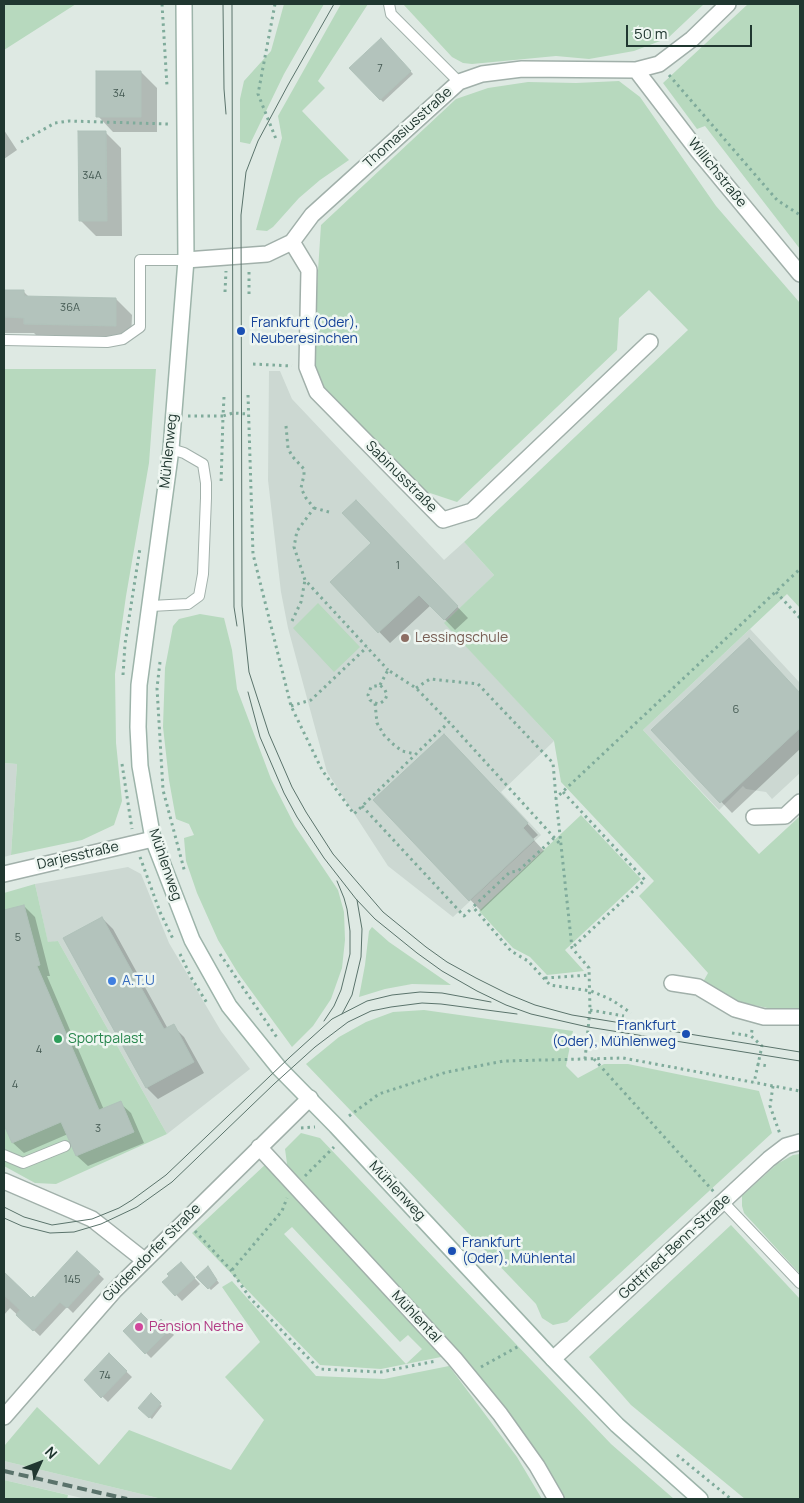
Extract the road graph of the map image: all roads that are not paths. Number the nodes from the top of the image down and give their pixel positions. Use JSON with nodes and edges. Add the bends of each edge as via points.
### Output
{"nodes":[{"id":1,"x":184,"y":4,"type":"edge"},
{"id":2,"x":389,"y":4,"type":"edge"},
{"id":3,"x":728,"y":4,"type":"edge"},
{"id":4,"x":636,"y":70,"type":"junction"},
{"id":5,"x":459,"y":82,"type":"junction"},
{"id":6,"x":292,"y":242,"type":"junction"},
{"id":7,"x":186,"y":260,"type":"junction"},
{"id":8,"x":800,"y":274,"type":"edge"},
{"id":9,"x":4,"y":340,"type":"edge"},
{"id":10,"x":650,"y":342,"type":"dead end"},
{"id":11,"x":171,"y":449,"type":"junction"},
{"id":12,"x":151,"y":606,"type":"junction"},
{"id":13,"x":800,"y":802,"type":"edge"},
{"id":14,"x":754,"y":817,"type":"dead end"},
{"id":15,"x":153,"y":839,"type":"junction"},
{"id":16,"x":4,"y":874,"type":"edge"},
{"id":17,"x":672,"y":983,"type":"dead end"},
{"id":18,"x":800,"y":1017,"type":"edge"},
{"id":19,"x":310,"y":1098,"type":"junction"},
{"id":20,"x":793,"y":1144,"type":"edge"},
{"id":21,"x":65,"y":1146,"type":"dead end"},
{"id":22,"x":259,"y":1147,"type":"junction"},
{"id":23,"x":4,"y":1155,"type":"edge"},
{"id":24,"x":4,"y":1181,"type":"edge"},
{"id":25,"x":723,"y":1202,"type":"junction"},
{"id":26,"x":144,"y":1260,"type":"junction"},
{"id":27,"x":800,"y":1283,"type":"edge"},
{"id":28,"x":553,"y":1359,"type":"junction"},
{"id":29,"x":4,"y":1417,"type":"edge"},
{"id":30,"x":556,"y":1499,"type":"edge"},
{"id":31,"x":700,"y":1499,"type":"edge"}],
"edges":[{"from":1,"to":7,"type":"street","name":"Mühlenweg"},
{"from":2,"to":5,"type":"lane","via":[[391,14]]},
{"from":3,"to":4,"type":"street","name":"Thomasiusstraße","via":[[692,39],[659,64]]},
{"from":4,"to":5,"type":"street","name":"Thomasiusstraße","via":[[522,70],[482,74]]},
{"from":4,"to":8,"type":"street","name":"Willichstraße","via":[[698,152]]},
{"from":5,"to":6,"type":"street","name":"Thomasiusstraße","via":[[312,215]]},
{"from":6,"to":7,"type":"street","name":"Thomasiusstraße","via":[[267,254]]},
{"from":6,"to":10,"type":"street","name":"Sabinusstraße","via":[[310,270],[307,367],[317,392],[443,520],[472,511]]},
{"from":7,"to":9,"type":"lane","via":[[140,260],[140,327],[123,339],[108,342]]},
{"from":7,"to":11,"type":"street","name":"Mühlenweg"},
{"from":11,"to":12,"type":"street","name":"Mühlenweg"},
{"from":11,"to":12,"type":"lane","via":[[202,464],[206,483],[203,574],[199,596],[188,604]]},
{"from":12,"to":15,"type":"street","name":"Mühlenweg","via":[[139,685],[138,727],[140,766]]},
{"from":13,"to":14,"type":"street","via":[[785,816]]},
{"from":15,"to":16,"type":"street","name":"Darjesstraße"},
{"from":15,"to":19,"type":"street","name":"Mühlenweg","via":[[192,940],[229,1006],[279,1068]]},
{"from":17,"to":18,"type":"street","via":[[698,987],[735,1010],[764,1017]]},
{"from":19,"to":22,"type":"street","name":"Güldendorfer Straße"},
{"from":19,"to":28,"type":"street","name":"Mühlenweg"},
{"from":20,"to":25,"type":"street","name":"Gottfried-Benn-Straße","via":[[769,1159]]},
{"from":21,"to":23,"type":"lane","via":[[23,1163]]},
{"from":22,"to":26,"type":"street","name":"Güldendorfer Straße"},
{"from":22,"to":30,"type":"street","name":"Mühlental","via":[[454,1358],[500,1414]]},
{"from":24,"to":26,"type":"street","via":[[92,1219]]},
{"from":25,"to":27,"type":"lane"},
{"from":25,"to":28,"type":"street","name":"Gottfried-Benn-Straße"},
{"from":26,"to":29,"type":"street","name":"Güldendorfer Straße"},
{"from":28,"to":31,"type":"street","name":"Mühlenweg","via":[[617,1425]]}]}
